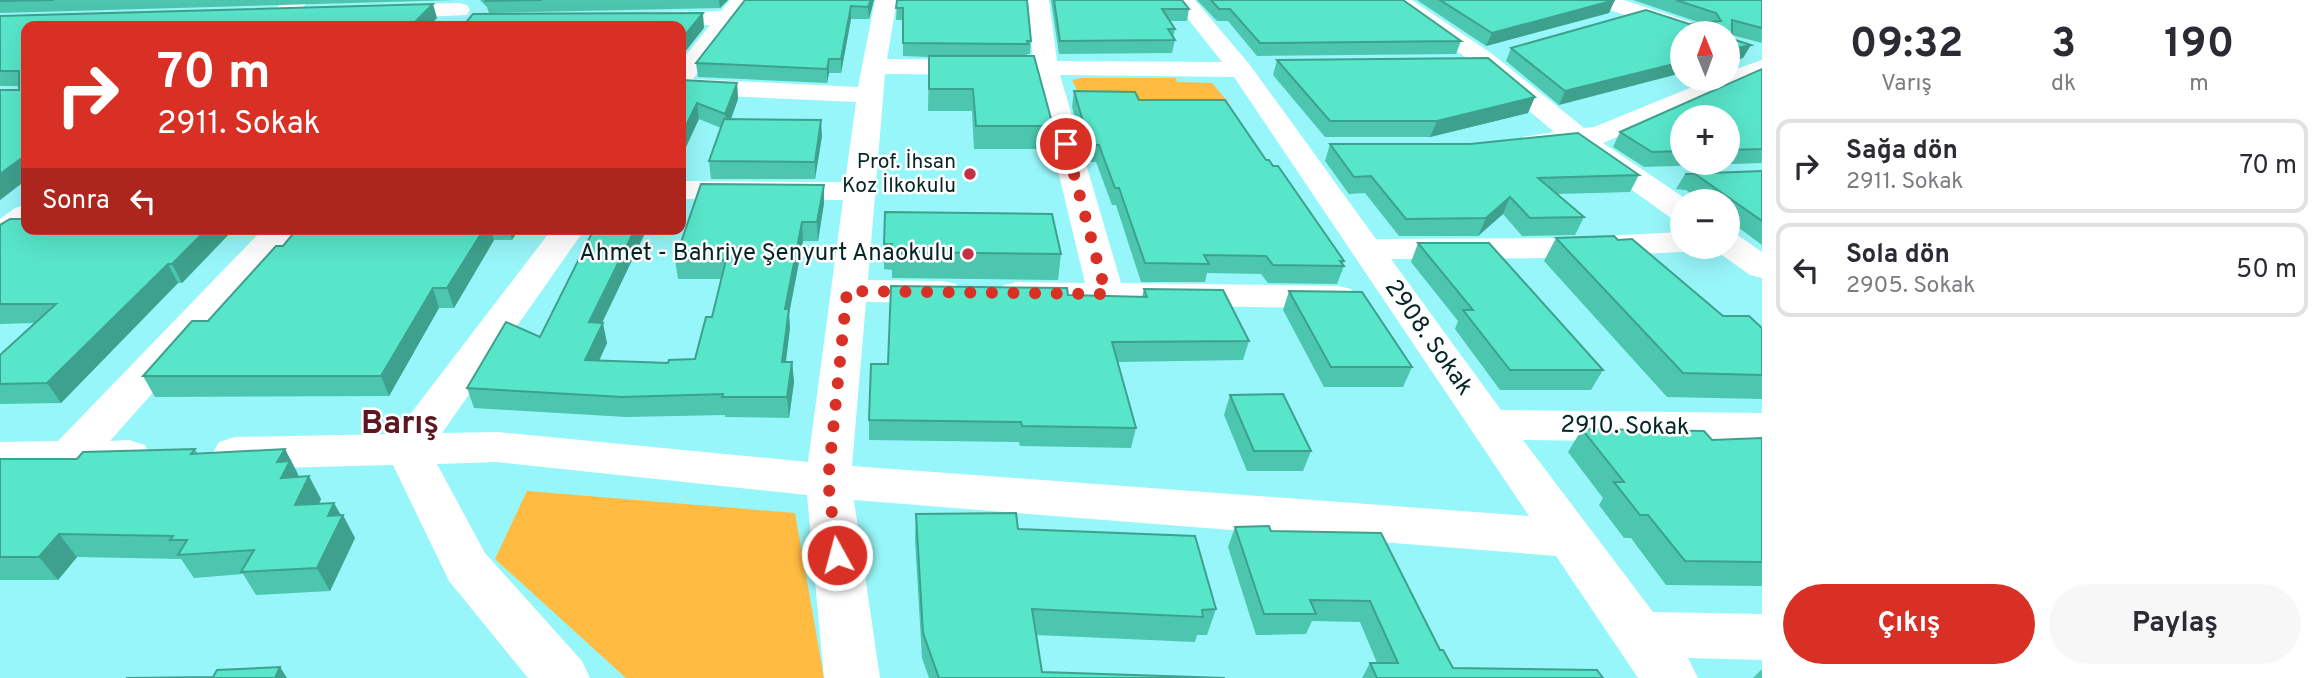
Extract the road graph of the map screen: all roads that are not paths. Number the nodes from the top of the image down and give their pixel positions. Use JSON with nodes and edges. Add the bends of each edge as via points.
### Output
{"nodes":[{"id":1,"x":742,"y":0,"type":"edge"},
{"id":2,"x":886,"y":0,"type":"edge"},
{"id":3,"x":1038,"y":0,"type":"edge"},
{"id":4,"x":1184,"y":0,"type":"edge"},
{"id":5,"x":1603,"y":0,"type":"edge"},
{"id":6,"x":1409,"y":2,"type":"edge"},
{"id":7,"x":364,"y":12,"type":"edge"},
{"id":8,"x":282,"y":13,"type":"edge"},
{"id":9,"x":323,"y":13,"type":"edge"},
{"id":10,"x":1641,"y":13,"type":"junction"},
{"id":11,"x":243,"y":15,"type":"edge"},
{"id":12,"x":460,"y":17,"type":"edge"},
{"id":13,"x":725,"y":18,"type":"junction"},
{"id":14,"x":632,"y":20,"type":"edge"},
{"id":15,"x":1670,"y":23,"type":"edge"},
{"id":16,"x":1601,"y":24,"type":"edge"},
{"id":17,"x":1493,"y":57,"type":"junction"},
{"id":18,"x":1758,"y":57,"type":"edge"},
{"id":19,"x":1447,"y":64,"type":"edge"},
{"id":20,"x":1248,"y":67,"type":"junction"},
{"id":21,"x":1046,"y":69,"type":"junction"},
{"id":22,"x":686,"y":71,"type":"edge"},
{"id":23,"x":872,"y":81,"type":"junction"},
{"id":24,"x":686,"y":86,"type":"edge"},
{"id":25,"x":1578,"y":138,"type":"junction"},
{"id":26,"x":1512,"y":145,"type":"edge"},
{"id":27,"x":1679,"y":177,"type":"dead end"},
{"id":28,"x":1637,"y":179,"type":"junction"},
{"id":29,"x":686,"y":190,"type":"edge"},
{"id":30,"x":860,"y":191,"type":"junction"},
{"id":31,"x":1670,"y":202,"type":"edge"},
{"id":32,"x":276,"y":235,"type":"edge"},
{"id":33,"x":565,"y":235,"type":"edge"},
{"id":34,"x":1670,"y":243,"type":"edge"},
{"id":35,"x":1366,"y":249,"type":"junction"},
{"id":36,"x":1740,"y":252,"type":"edge"},
{"id":37,"x":1762,"y":268,"type":"edge"},
{"id":38,"x":847,"y":291,"type":"junction"},
{"id":39,"x":1106,"y":294,"type":"junction"},
{"id":40,"x":1400,"y":298,"type":"junction"},
{"id":41,"x":1489,"y":425,"type":"junction"},
{"id":42,"x":1762,"y":428,"type":"edge"},
{"id":43,"x":407,"y":449,"type":"junction"},
{"id":44,"x":69,"y":457,"type":"junction"},
{"id":45,"x":0,"y":458,"type":"edge"},
{"id":46,"x":828,"y":481,"type":"junction"},
{"id":47,"x":1569,"y":538,"type":"junction"},
{"id":48,"x":1639,"y":634,"type":"junction"},
{"id":49,"x":1762,"y":637,"type":"edge"},
{"id":50,"x":562,"y":678,"type":"edge"},
{"id":51,"x":852,"y":678,"type":"edge"},
{"id":52,"x":1670,"y":678,"type":"edge"}],
"edges":[{"from":1,"to":13,"type":"street"},
{"from":2,"to":23,"type":"street"},
{"from":3,"to":21,"type":"street"},
{"from":4,"to":20,"type":"street","name":"2908. Sokak"},
{"from":5,"to":10,"type":"street"},
{"from":6,"to":17,"type":"street"},
{"from":7,"to":12,"type":"street"},
{"from":8,"to":9,"type":"street"},
{"from":8,"to":11,"type":"street"},
{"from":10,"to":15,"type":"street"},
{"from":10,"to":16,"type":"street"},
{"from":13,"to":14,"type":"street"},
{"from":13,"to":22,"type":"street"},
{"from":17,"to":19,"type":"street"},
{"from":17,"to":25,"type":"street"},
{"from":18,"to":25,"type":"street","via":[[1600,135]]},
{"from":20,"to":21,"type":"street"},
{"from":20,"to":35,"type":"street","name":"2908. Sokak","via":[[1310,149]]},
{"from":21,"to":23,"type":"street"},
{"from":21,"to":39,"type":"street"},
{"from":23,"to":24,"type":"street"},
{"from":23,"to":30,"type":"street"},
{"from":25,"to":26,"type":"street"},
{"from":25,"to":28,"type":"street"},
{"from":27,"to":28,"type":"street"},
{"from":28,"to":31,"type":"street"},
{"from":29,"to":30,"type":"street"},
{"from":30,"to":38,"type":"street"},
{"from":32,"to":44,"type":"street"},
{"from":33,"to":43,"type":"street"},
{"from":34,"to":35,"type":"street"},
{"from":35,"to":40,"type":"street","name":"2908. Sokak"},
{"from":36,"to":37,"type":"street"},
{"from":38,"to":39,"type":"street"},
{"from":38,"to":46,"type":"street"},
{"from":39,"to":40,"type":"street"},
{"from":40,"to":41,"type":"street","name":"2908. Sokak"},
{"from":41,"to":42,"type":"street","name":"2910. Sokak"},
{"from":41,"to":47,"type":"street","name":"2908. Sokak"},
{"from":43,"to":44,"type":"street"},
{"from":43,"to":46,"type":"street","via":[[497,447]]},
{"from":43,"to":50,"type":"street","via":[[467,567]]},
{"from":44,"to":45,"type":"street"},
{"from":46,"to":47,"type":"street"},
{"from":46,"to":51,"type":"street"},
{"from":47,"to":48,"type":"street","name":"2908. Sokak"},
{"from":48,"to":49,"type":"street"},
{"from":48,"to":52,"type":"street","name":"2908. Sokak"}]}
